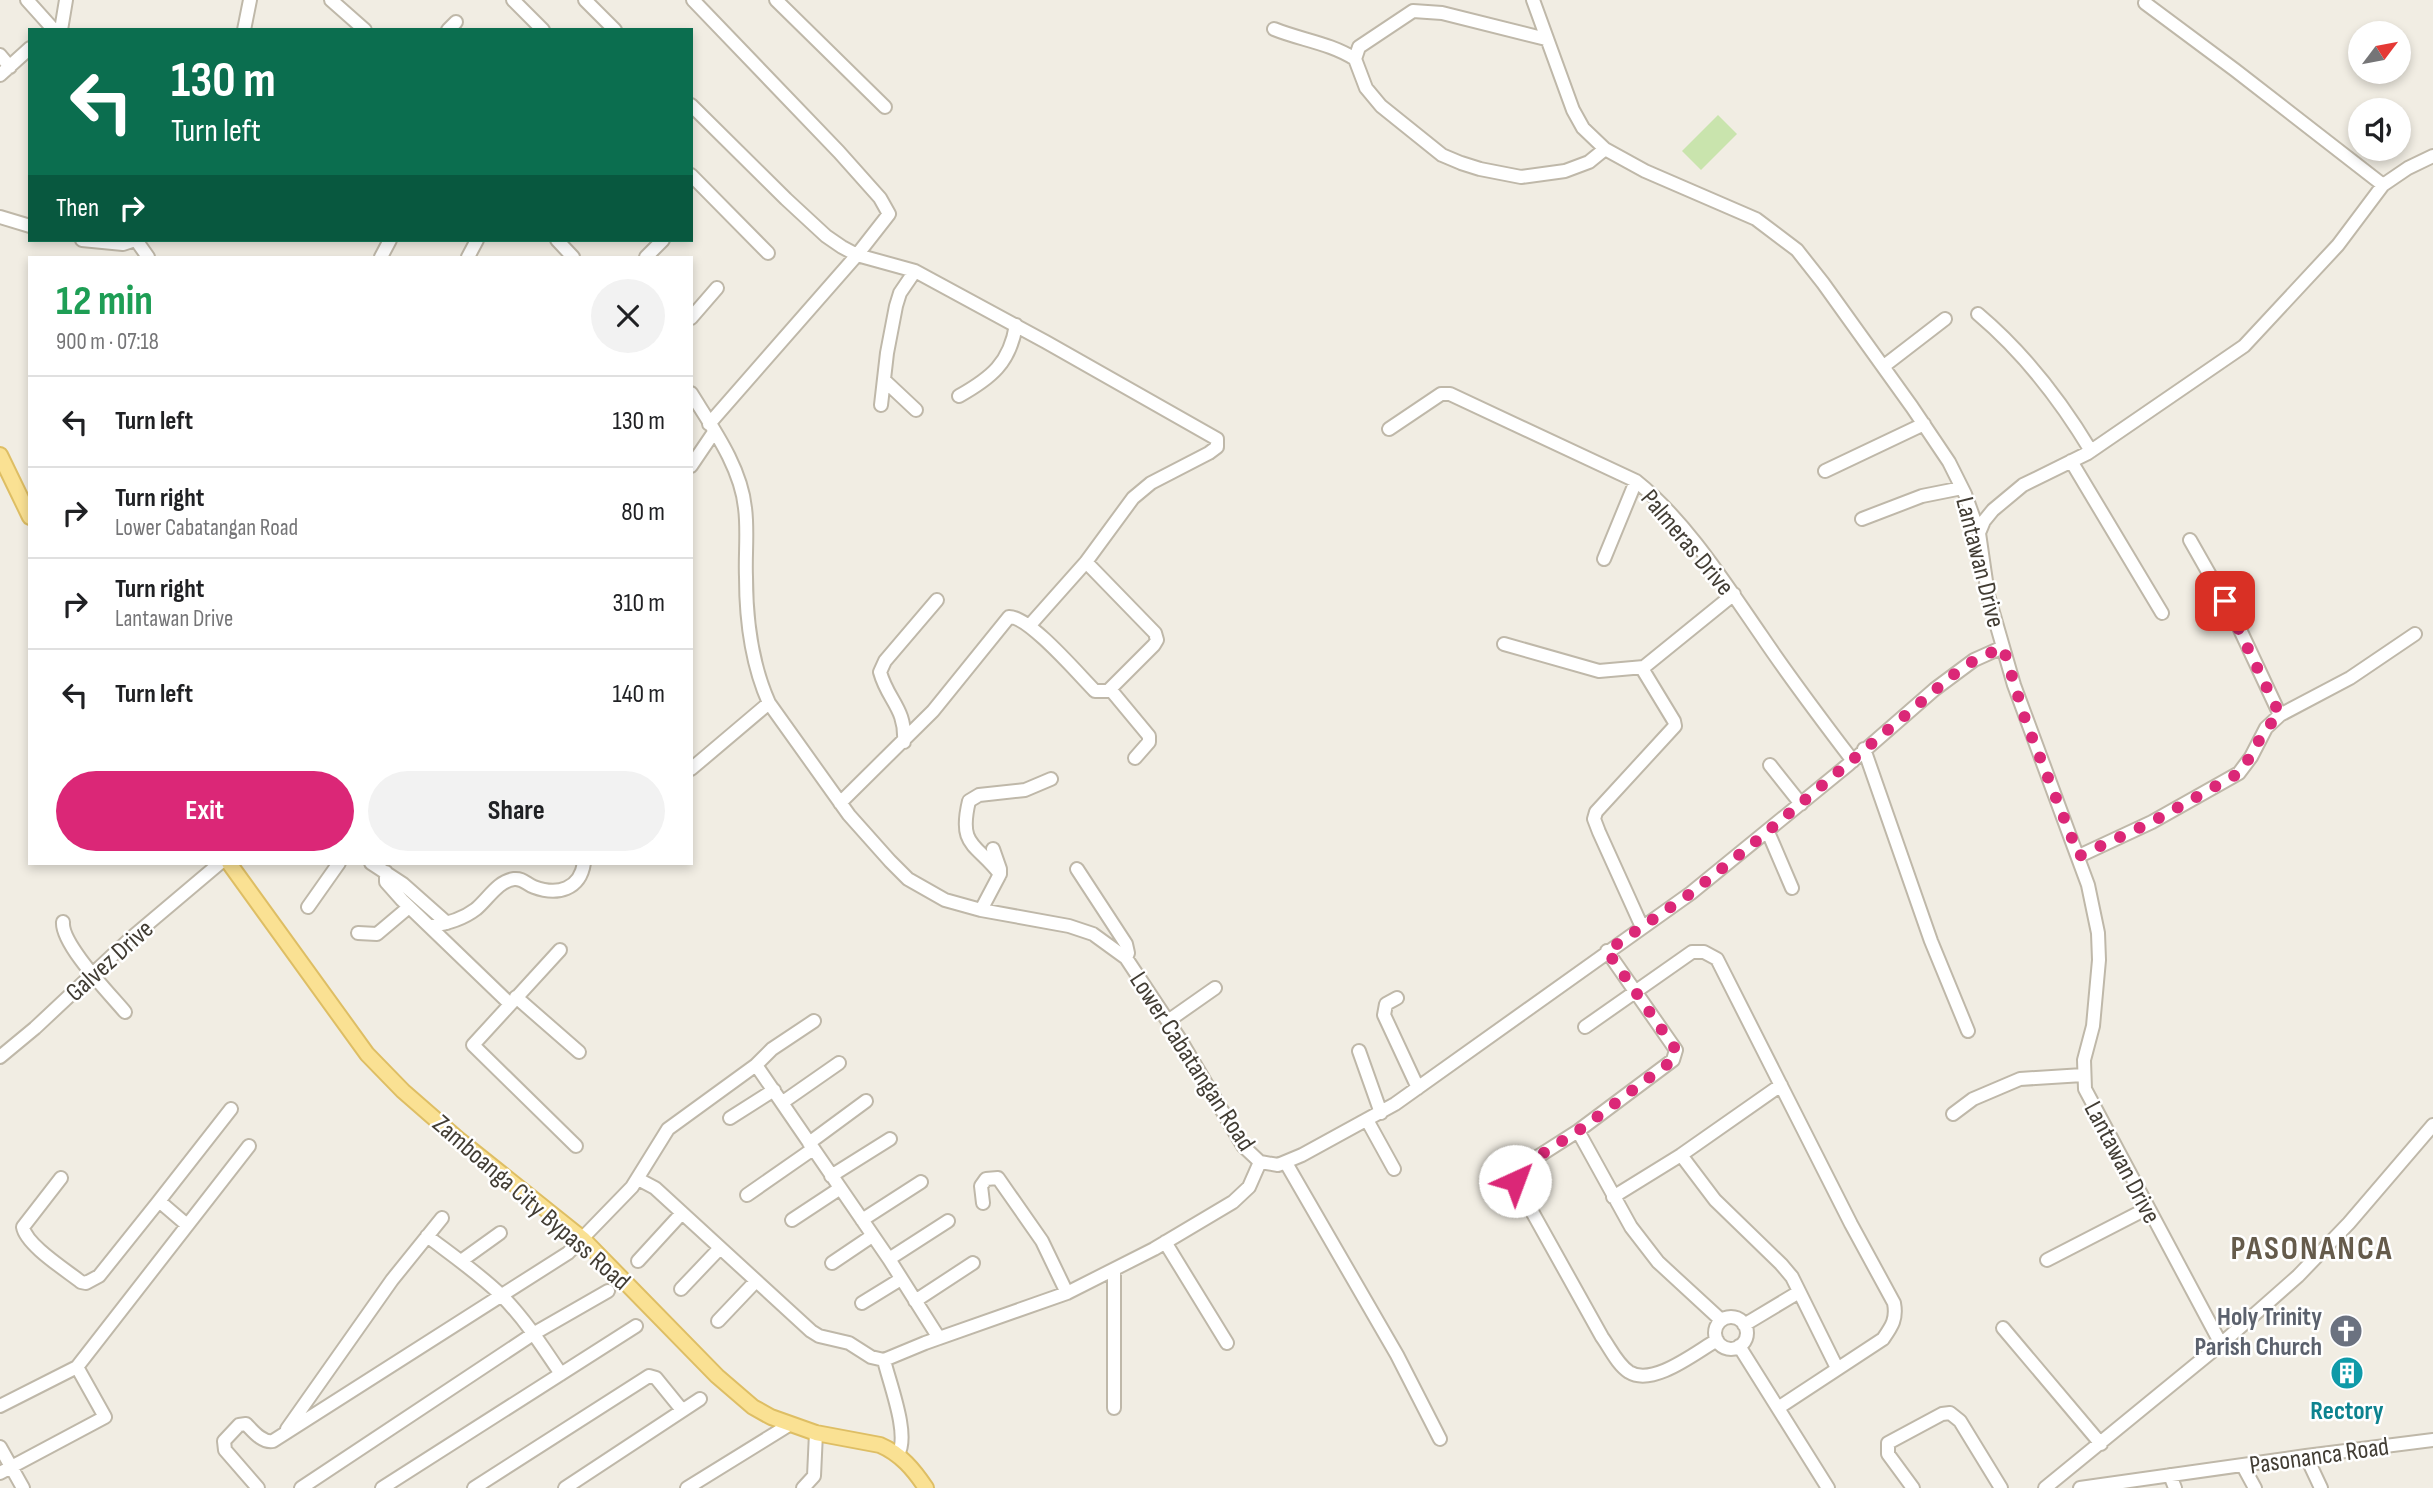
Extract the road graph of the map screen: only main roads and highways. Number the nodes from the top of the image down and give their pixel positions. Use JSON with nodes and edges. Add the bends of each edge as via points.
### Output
{"nodes":[{"id":1,"x":0,"y":455,"type":"edge"},
{"id":2,"x":28,"y":513,"type":"edge"},
{"id":3,"x":230,"y":865,"type":"edge"},
{"id":4,"x":926,"y":1488,"type":"edge"}],
"edges":[{"from":1,"to":2,"type":"main road"},
{"from":3,"to":4,"type":"main road","name":"Zamboanga City Bypass Road","via":[[367,1054],[449,1131],[583,1239],[731,1389],[753,1407],[789,1425],[880,1445],[898,1454]]}]}
